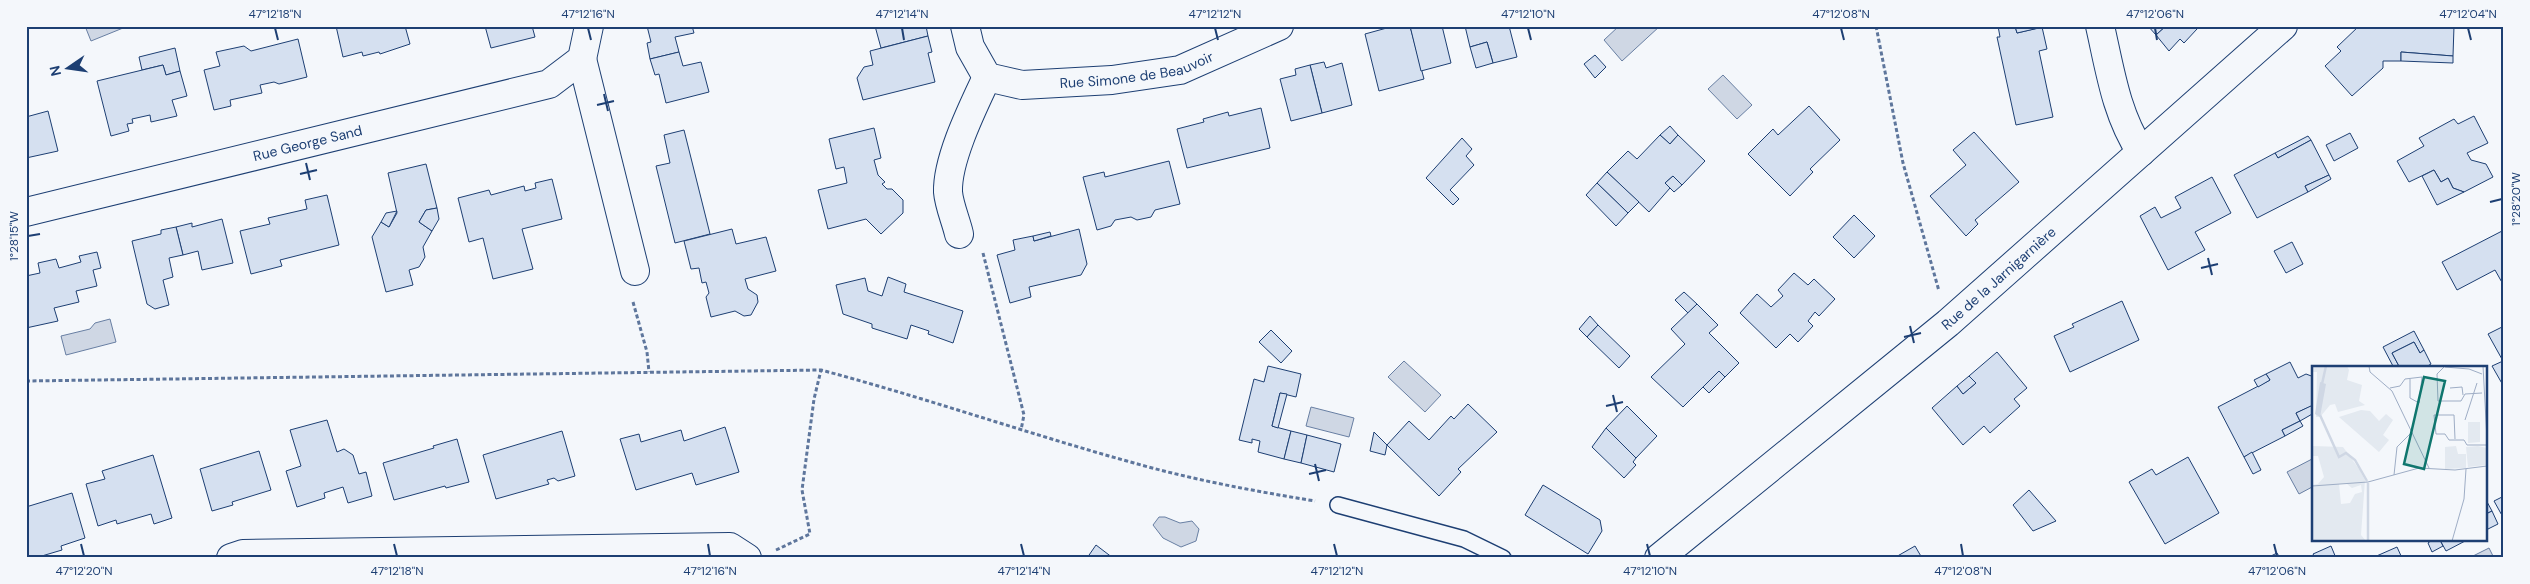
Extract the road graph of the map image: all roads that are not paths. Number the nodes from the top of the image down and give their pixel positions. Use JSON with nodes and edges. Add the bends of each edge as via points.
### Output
{"nodes":[{"id":1,"x":588,"y":26,"type":"edge"},
{"id":2,"x":965,"y":26,"type":"edge"},
{"id":3,"x":1279,"y":26,"type":"edge"},
{"id":4,"x":2100,"y":26,"type":"edge"},
{"id":5,"x":2283,"y":26,"type":"edge"},
{"id":6,"x":582,"y":59,"type":"junction"},
{"id":7,"x":987,"y":77,"type":"junction"},
{"id":8,"x":2141,"y":152,"type":"junction"},
{"id":9,"x":26,"y":212,"type":"edge"},
{"id":10,"x":959,"y":234,"type":"road end"},
{"id":11,"x":635,"y":271,"type":"road end"},
{"id":12,"x":1338,"y":506,"type":"road end"},
{"id":13,"x":758,"y":556,"type":"edge"},
{"id":14,"x":231,"y":558,"type":"edge"},
{"id":15,"x":1502,"y":558,"type":"edge"},
{"id":16,"x":1659,"y":558,"type":"edge"}],
"edges":[{"from":1,"to":6,"type":"street"},
{"from":2,"to":7,"type":"street","via":[[970,47]]},
{"from":3,"to":7,"type":"street","name":"Rue Simone de Beauvoir","via":[[1180,70],[1112,80],[1022,85]]},
{"from":4,"to":8,"type":"street","via":[[2118,106],[2128,133]]},
{"from":5,"to":8,"type":"street","name":"Rue de la Jarnigarnière"},
{"from":6,"to":9,"type":"street","name":"Rue George Sand","via":[[549,84]]},
{"from":6,"to":11,"type":"street"},
{"from":7,"to":10,"type":"street","via":[[962,131],[948,192]]},
{"from":8,"to":16,"type":"street","name":"Rue de la Jarnigarnière","via":[[1948,323]]},
{"from":12,"to":15,"type":"lane","via":[[1464,539]]},
{"from":13,"to":14,"type":"street","via":[[730,547],[253,554]]}]}
